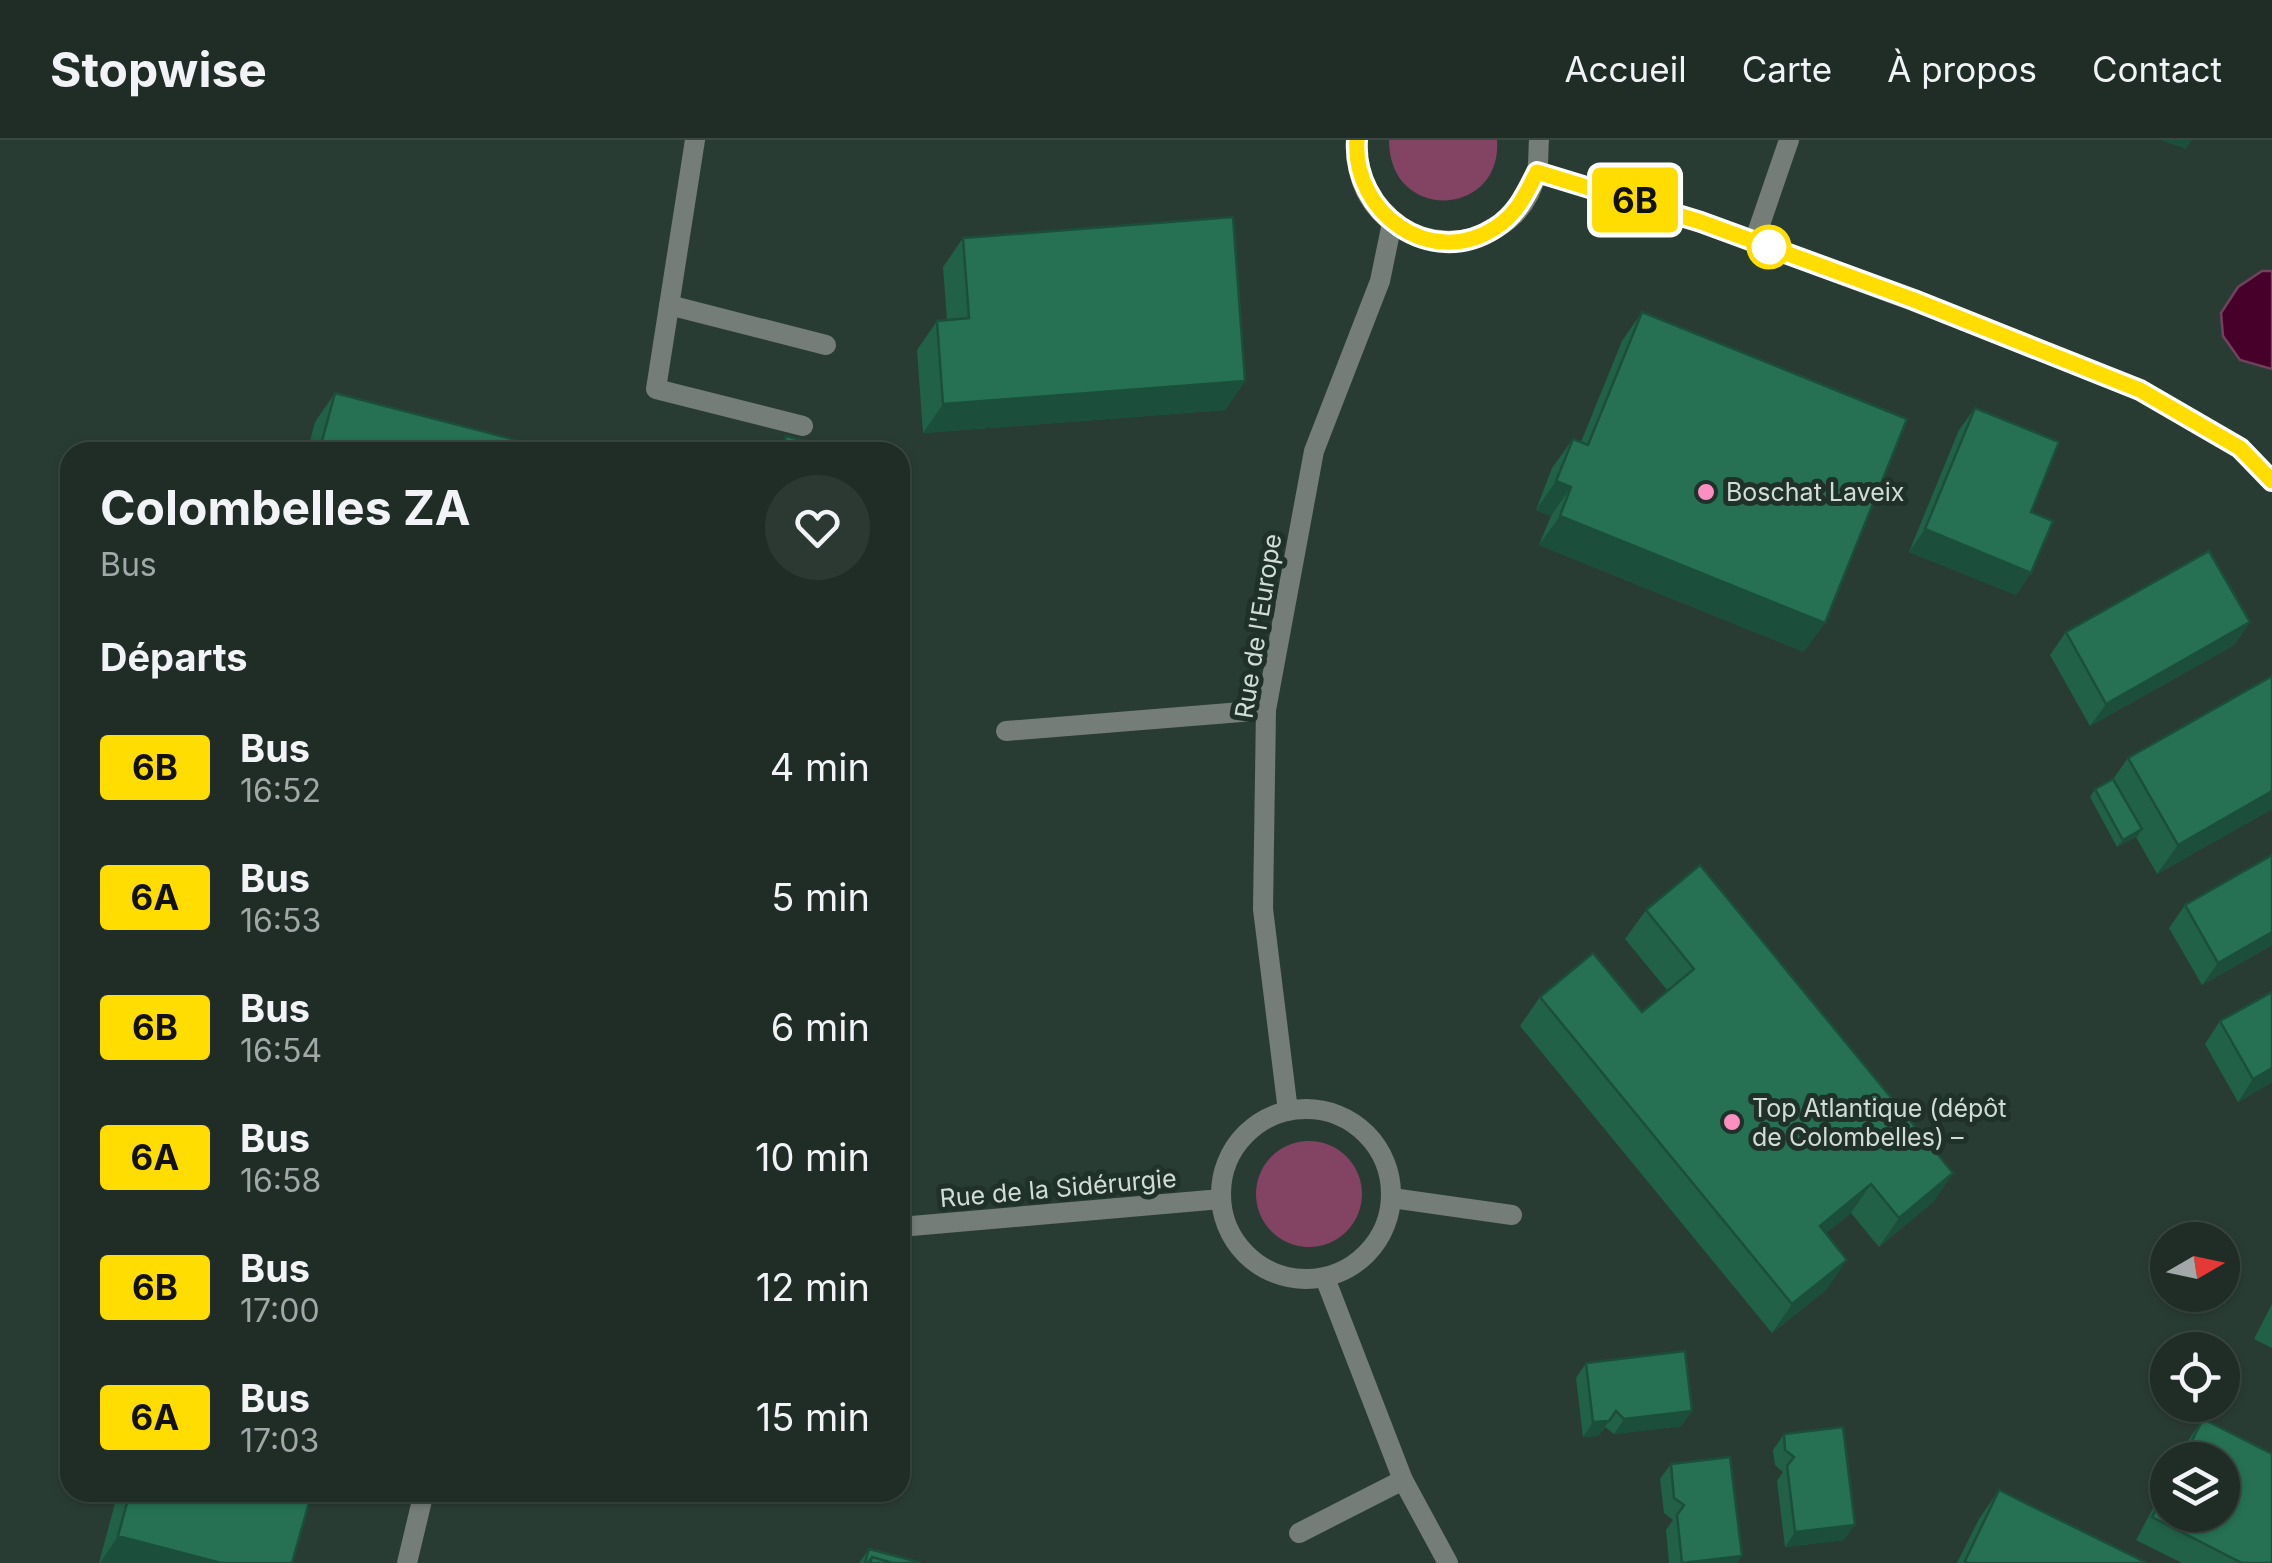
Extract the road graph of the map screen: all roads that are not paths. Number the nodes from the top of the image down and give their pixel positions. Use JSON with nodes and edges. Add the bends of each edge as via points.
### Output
{"nodes":[{"id":1,"x":695,"y":140,"type":"edge"},
{"id":2,"x":1357,"y":140,"type":"edge"},
{"id":3,"x":1538,"y":140,"type":"edge"},
{"id":4,"x":1790,"y":140,"type":"edge"},
{"id":5,"x":1537,"y":172,"type":"junction"},
{"id":6,"x":1392,"y":224,"type":"junction"},
{"id":7,"x":1754,"y":242,"type":"junction"},
{"id":8,"x":669,"y":305,"type":"junction"},
{"id":9,"x":826,"y":345,"type":"dead end"},
{"id":10,"x":803,"y":426,"type":"dead end"},
{"id":11,"x":2272,"y":481,"type":"edge"},
{"id":12,"x":1266,"y":710,"type":"junction"},
{"id":13,"x":1006,"y":732,"type":"dead end"},
{"id":14,"x":1288,"y":1110,"type":"junction"},
{"id":15,"x":1392,"y":1198,"type":"junction"},
{"id":16,"x":1221,"y":1199,"type":"junction"},
{"id":17,"x":1512,"y":1215,"type":"dead end"},
{"id":18,"x":910,"y":1226,"type":"edge"},
{"id":19,"x":1325,"y":1278,"type":"junction"},
{"id":20,"x":1403,"y":1480,"type":"junction"},
{"id":21,"x":421,"y":1502,"type":"edge"},
{"id":22,"x":1298,"y":1533,"type":"dead end"},
{"id":23,"x":406,"y":1563,"type":"edge"},
{"id":24,"x":1448,"y":1563,"type":"edge"}],
"edges":[{"from":1,"to":8,"type":"street"},
{"from":2,"to":6,"type":"street","via":[[1355,162],[1368,196]]},
{"from":3,"to":5,"type":"street"},
{"from":4,"to":7,"type":"street"},
{"from":5,"to":6,"type":"street","via":[[1521,205],[1494,229],[1460,241],[1424,239]]},
{"from":5,"to":7,"type":"street"},
{"from":6,"to":12,"type":"street","name":"Rue de l'Europe","via":[[1380,281],[1314,452]]},
{"from":7,"to":11,"type":"street","via":[[2140,390],[2240,448]]},
{"from":8,"to":9,"type":"street"},
{"from":8,"to":10,"type":"street","via":[[656,389]]},
{"from":12,"to":13,"type":"street"},
{"from":12,"to":14,"type":"street","name":"Rue de l'Europe","via":[[1263,910]]},
{"from":14,"to":15,"type":"street","via":[[1339,1114],[1361,1128],[1384,1160]]},
{"from":14,"to":16,"type":"street","via":[[1246,1133],[1223,1175]]},
{"from":15,"to":17,"type":"street"},
{"from":15,"to":19,"type":"street","via":[[1372,1249],[1352,1268]]},
{"from":16,"to":18,"type":"street","name":"Rue de la Sidérurgie"},
{"from":16,"to":19,"type":"street","via":[[1244,1253],[1296,1280]]},
{"from":19,"to":20,"type":"street"},
{"from":20,"to":22,"type":"street"},
{"from":20,"to":24,"type":"street"},
{"from":21,"to":23,"type":"street"}]}
